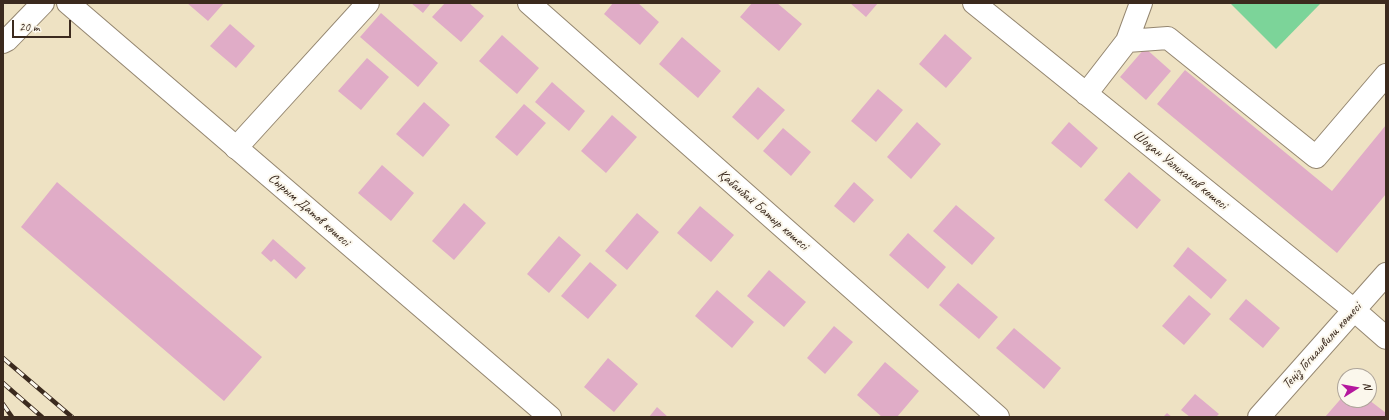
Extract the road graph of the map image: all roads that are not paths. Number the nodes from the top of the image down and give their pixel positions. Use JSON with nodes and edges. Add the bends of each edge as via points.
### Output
{"nodes":[{"id":1,"x":43,"y":3,"type":"edge"},
{"id":2,"x":68,"y":3,"type":"edge"},
{"id":3,"x":368,"y":3,"type":"edge"},
{"id":4,"x":528,"y":3,"type":"edge"},
{"id":5,"x":1141,"y":3,"type":"edge"},
{"id":6,"x":976,"y":4,"type":"edge"},
{"id":7,"x":1127,"y":41,"type":"junction"},
{"id":8,"x":3,"y":42,"type":"edge"},
{"id":9,"x":1386,"y":74,"type":"edge"},
{"id":10,"x":1086,"y":94,"type":"junction"},
{"id":11,"x":236,"y":148,"type":"junction"},
{"id":12,"x":1386,"y":274,"type":"edge"},
{"id":13,"x":1354,"y":310,"type":"junction"},
{"id":14,"x":1386,"y":338,"type":"edge"},
{"id":15,"x":550,"y":417,"type":"edge"},
{"id":16,"x":998,"y":417,"type":"edge"},
{"id":17,"x":1259,"y":417,"type":"edge"}],
"edges":[{"from":1,"to":8,"type":"street"},
{"from":2,"to":11,"type":"street","name":"Сырым Датов көшесі"},
{"from":3,"to":11,"type":"street"},
{"from":4,"to":16,"type":"street","name":"Қабанбай Батыр көшесі"},
{"from":5,"to":7,"type":"street"},
{"from":6,"to":10,"type":"street","name":"Шоқан Уәлиханов көшесі"},
{"from":7,"to":9,"type":"street","via":[[1168,38],[1316,156]]},
{"from":7,"to":10,"type":"street"},
{"from":10,"to":13,"type":"street","name":"Шоқан Уәлиханов көшесі"},
{"from":11,"to":15,"type":"street","name":"Сырым Датов көшесі"},
{"from":12,"to":13,"type":"street","name":"Теңіз Гогиашвили көшесі"},
{"from":13,"to":14,"type":"street","name":"Шоқан Уәлиханов көшесі"},
{"from":13,"to":17,"type":"street","name":"Теңіз Гогиашвили көшесі"}]}
